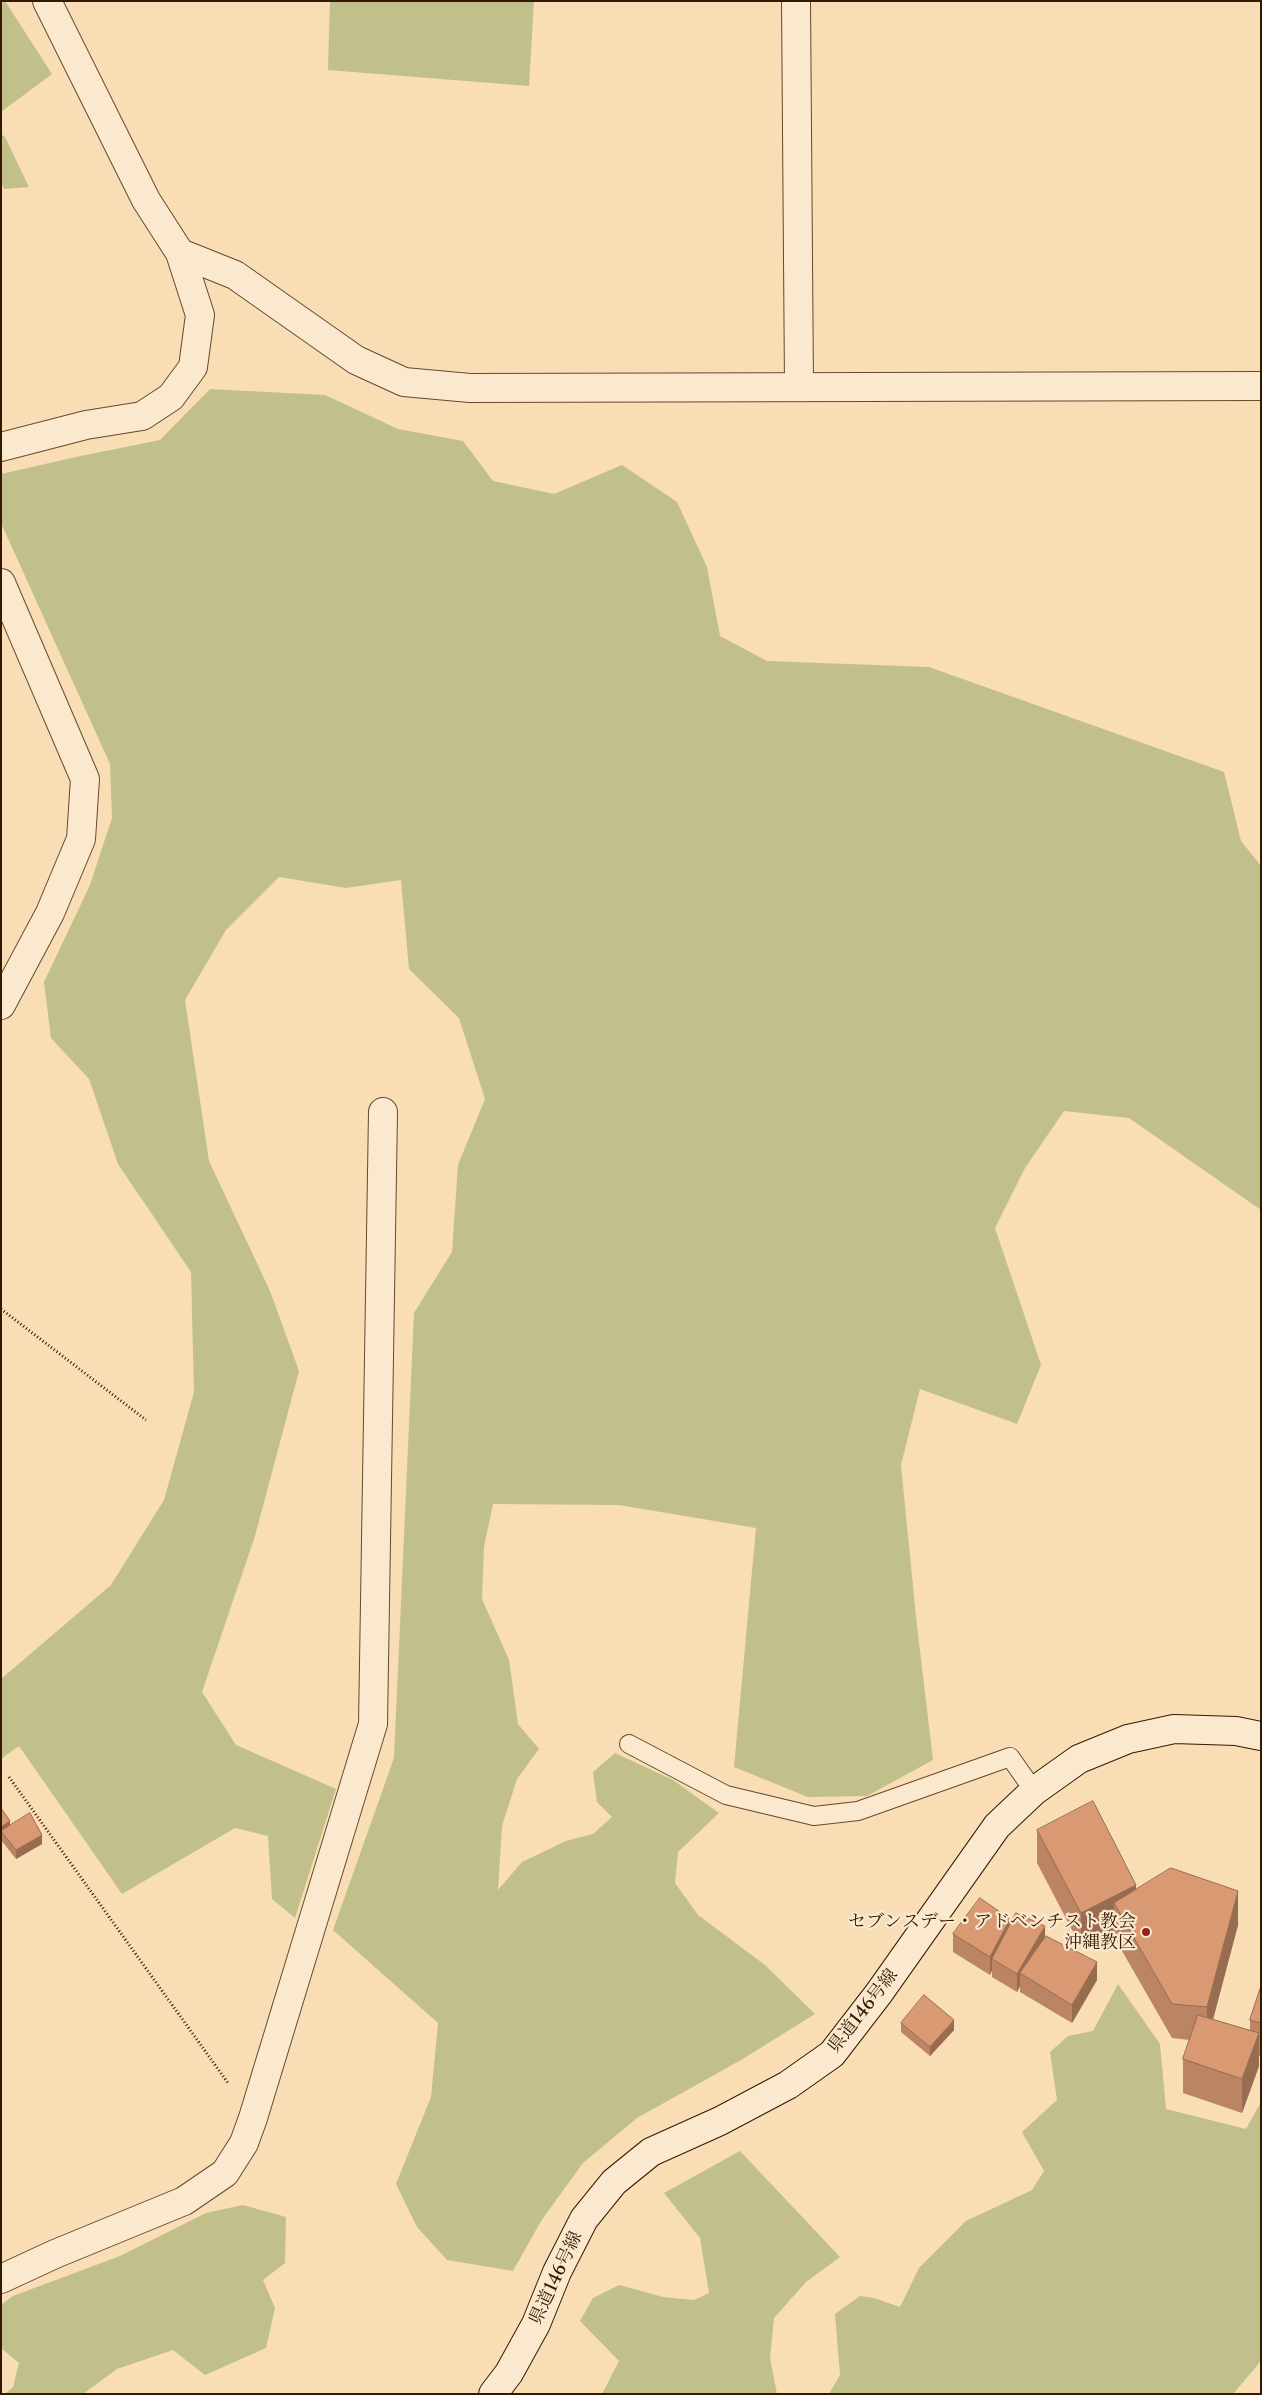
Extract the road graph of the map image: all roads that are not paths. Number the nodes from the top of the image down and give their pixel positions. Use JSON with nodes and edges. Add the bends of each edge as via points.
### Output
{"nodes":[{"id":1,"x":47,"y":1,"type":"edge"},
{"id":2,"x":796,"y":1,"type":"edge"},
{"id":3,"x":180,"y":253,"type":"junction"},
{"id":4,"x":799,"y":386,"type":"junction"},
{"id":5,"x":1261,"y":386,"type":"edge"},
{"id":6,"x":1,"y":447,"type":"edge"},
{"id":7,"x":1,"y":582,"type":"edge"},
{"id":8,"x":1,"y":1005,"type":"edge"},
{"id":9,"x":383,"y":1112,"type":"dead end"},
{"id":10,"x":1261,"y":1736,"type":"edge"},
{"id":11,"x":629,"y":1744,"type":"dead end"},
{"id":12,"x":1034,"y":1791,"type":"junction"},
{"id":13,"x":1,"y":2279,"type":"edge"},
{"id":14,"x":493,"y":2394,"type":"edge"}],
"edges":[{"from":1,"to":3,"type":"street","via":[[146,200]]},
{"from":2,"to":4,"type":"street"},
{"from":3,"to":4,"type":"street","via":[[235,275],[356,360],[404,382],[470,388]]},
{"from":3,"to":6,"type":"street","via":[[200,315],[193,367],[171,397],[142,416],[86,425]]},
{"from":4,"to":5,"type":"street"},
{"from":7,"to":8,"type":"street","via":[[85,779],[81,839],[50,913]]},
{"from":9,"to":13,"type":"street","via":[[373,1724],[253,2118],[244,2143],[224,2173],[184,2201]]},
{"from":10,"to":12,"type":"street","name":"県道146号線","via":[[1236,1731],[1174,1729],[1128,1739],[1079,1759]]},
{"from":11,"to":12,"type":"lane","via":[[726,1795],[814,1816],[858,1811],[1010,1756]]},
{"from":12,"to":14,"type":"street","name":"県道146号線","via":[[997,1826],[832,2054],[788,2085],[651,2152],[614,2182],[584,2219],[557,2272],[536,2324],[509,2373]]}]}
